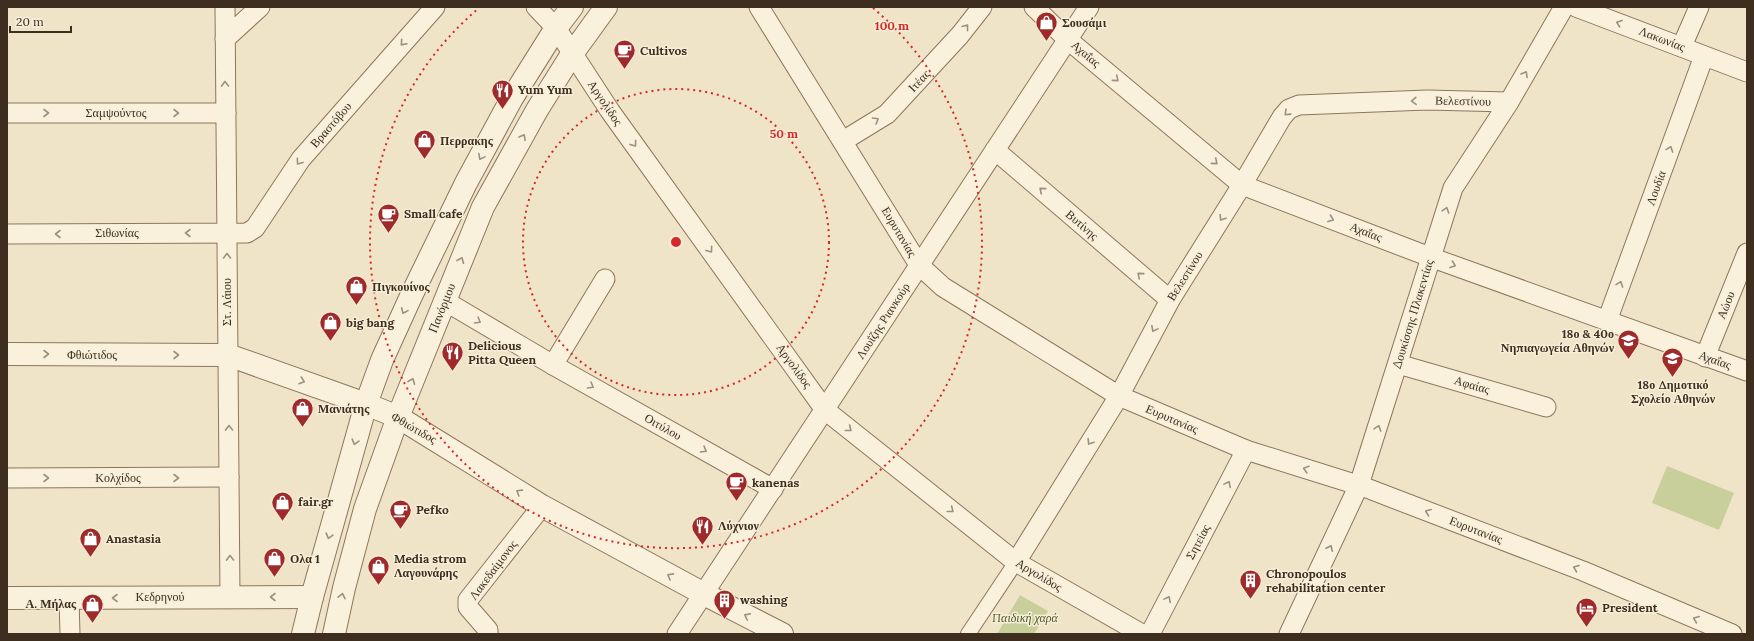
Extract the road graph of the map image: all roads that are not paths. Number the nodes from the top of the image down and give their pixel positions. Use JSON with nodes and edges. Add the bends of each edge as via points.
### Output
{"nodes":[{"id":1,"x":225,"y":7,"type":"edge"},
{"id":2,"x":260,"y":7,"type":"edge"},
{"id":3,"x":536,"y":7,"type":"edge"},
{"id":4,"x":572,"y":7,"type":"edge"},
{"id":5,"x":606,"y":7,"type":"edge"},
{"id":6,"x":759,"y":7,"type":"edge"},
{"id":7,"x":982,"y":7,"type":"edge"},
{"id":8,"x":1034,"y":7,"type":"edge"},
{"id":9,"x":1088,"y":7,"type":"edge"},
{"id":10,"x":1564,"y":7,"type":"edge"},
{"id":11,"x":1576,"y":7,"type":"edge"},
{"id":12,"x":1699,"y":7,"type":"edge"},
{"id":13,"x":428,"y":9,"type":"edge"},
{"id":14,"x":556,"y":28,"type":"junction"},
{"id":15,"x":225,"y":39,"type":"junction"},
{"id":16,"x":1068,"y":39,"type":"junction"},
{"id":17,"x":1682,"y":46,"type":"junction"},
{"id":18,"x":572,"y":54,"type":"junction"},
{"id":19,"x":1704,"y":56,"type":"junction"},
{"id":20,"x":1747,"y":72,"type":"edge"},
{"id":21,"x":1509,"y":102,"type":"junction"},
{"id":22,"x":7,"y":113,"type":"edge"},
{"id":23,"x":226,"y":113,"type":"junction"},
{"id":24,"x":843,"y":141,"type":"junction"},
{"id":25,"x":995,"y":150,"type":"junction"},
{"id":26,"x":1242,"y":185,"type":"junction"},
{"id":27,"x":227,"y":232,"type":"junction"},
{"id":28,"x":7,"y":234,"type":"edge"},
{"id":29,"x":1747,"y":253,"type":"edge"},
{"id":30,"x":1430,"y":257,"type":"junction"},
{"id":31,"x":919,"y":265,"type":"junction"},
{"id":32,"x":605,"y":279,"type":"dead end"},
{"id":33,"x":1170,"y":300,"type":"junction"},
{"id":34,"x":445,"y":301,"type":"junction"},
{"id":35,"x":1607,"y":321,"type":"junction"},
{"id":36,"x":7,"y":354,"type":"edge"},
{"id":37,"x":228,"y":355,"type":"junction"},
{"id":38,"x":1705,"y":357,"type":"junction"},
{"id":39,"x":1398,"y":364,"type":"junction"},
{"id":40,"x":553,"y":365,"type":"junction"},
{"id":41,"x":1747,"y":371,"type":"edge"},
{"id":42,"x":1119,"y":396,"type":"junction"},
{"id":43,"x":366,"y":404,"type":"junction"},
{"id":44,"x":1546,"y":407,"type":"dead end"},
{"id":45,"x":825,"y":410,"type":"junction"},
{"id":46,"x":398,"y":417,"type":"junction"},
{"id":47,"x":1246,"y":450,"type":"junction"},
{"id":48,"x":229,"y":477,"type":"junction"},
{"id":49,"x":7,"y":478,"type":"edge"},
{"id":50,"x":1360,"y":485,"type":"junction"},
{"id":51,"x":773,"y":489,"type":"junction"},
{"id":52,"x":542,"y":506,"type":"junction"},
{"id":53,"x":1016,"y":562,"type":"junction"},
{"id":54,"x":704,"y":594,"type":"junction"},
{"id":55,"x":230,"y":597,"type":"junction"},
{"id":56,"x":312,"y":597,"type":"junction"},
{"id":57,"x":7,"y":598,"type":"edge"},
{"id":58,"x":70,"y":598,"type":"junction"},
{"id":59,"x":70,"y":634,"type":"edge"},
{"id":60,"x":303,"y":634,"type":"edge"},
{"id":61,"x":334,"y":634,"type":"edge"},
{"id":62,"x":488,"y":634,"type":"edge"},
{"id":63,"x":677,"y":634,"type":"edge"},
{"id":64,"x":782,"y":634,"type":"edge"},
{"id":65,"x":968,"y":634,"type":"edge"},
{"id":66,"x":1142,"y":634,"type":"edge"},
{"id":67,"x":1150,"y":634,"type":"edge"},
{"id":68,"x":1289,"y":634,"type":"edge"},
{"id":69,"x":1732,"y":634,"type":"edge"}],
"edges":[{"from":1,"to":15,"type":"street","name":"Στ. Λάιου"},
{"from":2,"to":15,"type":"street"},
{"from":3,"to":14,"type":"street","name":"Αργολίδος"},
{"from":4,"to":14,"type":"street"},
{"from":5,"to":18,"type":"street","name":"Πανόρμου"},
{"from":6,"to":24,"type":"street","name":"Ευρυτανίας"},
{"from":24,"to":7,"type":"street","name":"Ιτέας","one_way":true,"via":[[887,114],[932,67]]},
{"from":8,"to":16,"type":"street","name":"Αχαΐας"},
{"from":9,"to":16,"type":"street","name":"Λουΐζης Ριανκούρ"},
{"from":21,"to":10,"type":"street","name":"Δουκίσσης Πλακεντίας","one_way":true},
{"from":17,"to":11,"type":"street","name":"Λακωνίας","one_way":true},
{"from":12,"to":17,"type":"street"},
{"from":13,"to":27,"type":"street","name":"Βραστόβου","one_way":true,"via":[[301,159],[255,228],[247,233]]},
{"from":14,"to":18,"type":"street","name":"Αργολίδος"},
{"from":14,"to":43,"type":"street","one_way":true,"via":[[512,98],[463,190],[382,360]]},
{"from":23,"to":15,"type":"street","name":"Στ. Λάιου","one_way":true},
{"from":16,"to":25,"type":"street","name":"Λουΐζης Ριανκούρ"},
{"from":16,"to":26,"type":"street","name":"Αχαΐας","one_way":true},
{"from":17,"to":19,"type":"street","name":"Λακωνίας"},
{"from":34,"to":18,"type":"street","name":"Πανόρμου","one_way":true,"via":[[483,207],[537,110]]},
{"from":18,"to":45,"type":"street","name":"Αργολίδος","one_way":true,"via":[[610,111]]},
{"from":19,"to":20,"type":"street","name":"Λακωνίας"},
{"from":35,"to":19,"type":"street","name":"Λουδία","one_way":true},
{"from":21,"to":26,"type":"street","name":"Βελεστίνου","one_way":true,"via":[[1427,100],[1299,105],[1282,117]]},
{"from":30,"to":21,"type":"street","name":"Δουκίσσης Πλακεντίας","one_way":true,"via":[[1453,188]]},
{"from":22,"to":23,"type":"street","name":"Σαμψούντος","one_way":true},
{"from":23,"to":27,"type":"street","name":"Στ. Λάιου"},
{"from":24,"to":31,"type":"street","name":"Ευρυτανίας"},
{"from":25,"to":31,"type":"street","name":"Λουΐζης Ριανκούρ"},
{"from":33,"to":25,"type":"street","name":"Βυτίνης","one_way":true},
{"from":26,"to":30,"type":"street","name":"Αχαΐας","one_way":true},
{"from":26,"to":33,"type":"street","name":"Βελεστίνου","one_way":true},
{"from":27,"to":28,"type":"street","name":"Σιθωνίας","one_way":true},
{"from":37,"to":27,"type":"street","name":"Στ. Λάιου","one_way":true},
{"from":29,"to":38,"type":"street","name":"Αώου"},
{"from":30,"to":35,"type":"street","name":"Αχαΐας","one_way":true},
{"from":30,"to":39,"type":"street","name":"Δουκίσσης Πλακεντίας"},
{"from":31,"to":42,"type":"street","name":"Ευρυτανίας","via":[[944,287]]},
{"from":31,"to":45,"type":"street","name":"Λουΐζης Ριανκούρ"},
{"from":32,"to":40,"type":"street"},
{"from":33,"to":42,"type":"street","name":"Βελεστίνου","one_way":true},
{"from":34,"to":40,"type":"street","name":"Οιτύλου","one_way":true},
{"from":46,"to":34,"type":"street","name":"Πανόρμου","one_way":true},
{"from":35,"to":38,"type":"street","name":"Αχαΐας"},
{"from":36,"to":37,"type":"street","name":"Φθιώτιδος","one_way":true},
{"from":37,"to":43,"type":"street","name":"Φθιώτιδος","one_way":true},
{"from":48,"to":37,"type":"street","name":"Στ. Λάιου","one_way":true},
{"from":38,"to":41,"type":"street","name":"Αχαΐας"},
{"from":39,"to":44,"type":"street","name":"Αφαίας"},
{"from":50,"to":39,"type":"street","name":"Δουκίσσης Πλακεντίας","one_way":true},
{"from":40,"to":51,"type":"street","name":"Οιτύλου","one_way":true},
{"from":42,"to":47,"type":"street","name":"Ευρυτανίας"},
{"from":42,"to":53,"type":"street","name":"Βελεστίνου","one_way":true},
{"from":43,"to":46,"type":"street","name":"Φθιώτιδος"},
{"from":43,"to":56,"type":"street","one_way":true},
{"from":45,"to":51,"type":"street","name":"Λουΐζης Ριανκούρ"},
{"from":45,"to":53,"type":"street","name":"Αργολίδος","one_way":true},
{"from":52,"to":46,"type":"street","name":"Φθιώτιδος","one_way":true},
{"from":61,"to":46,"type":"street","name":"Πανόρμου","one_way":true,"via":[[364,508]]},
{"from":50,"to":47,"type":"street","name":"Ευρυτανίας","one_way":true},
{"from":67,"to":47,"type":"street","name":"Σητείας","one_way":true},
{"from":49,"to":48,"type":"street","name":"Κολχίδος","one_way":true},
{"from":55,"to":48,"type":"street","name":"Στ. Λάιου","one_way":true},
{"from":68,"to":50,"type":"street","name":"Δουκίσσης Πλακεντίας","one_way":true},
{"from":69,"to":50,"type":"street","name":"Ευρυτανίας","one_way":true,"via":[[1583,571]]},
{"from":51,"to":54,"type":"street","name":"Λουΐζης Ριανκούρ"},
{"from":54,"to":52,"type":"street","name":"Φθιώτιδος","one_way":true},
{"from":52,"to":62,"type":"street","name":"Λακεδαίμονος","via":[[468,600],[468,607],[488,630]]},
{"from":53,"to":65,"type":"street","name":"Βελεστίνου"},
{"from":53,"to":66,"type":"street","name":"Αργολίδος"},
{"from":54,"to":63,"type":"street","name":"Λουΐζης Ριανκούρ"},
{"from":64,"to":54,"type":"street","name":"Φθιώτιδος","one_way":true},
{"from":56,"to":55,"type":"street","name":"Κεδρηνού","one_way":true},
{"from":55,"to":58,"type":"street","name":"Κεδρηνού","one_way":true},
{"from":56,"to":60,"type":"street"},
{"from":57,"to":58,"type":"street","name":"Κεδρηνού"},
{"from":58,"to":59,"type":"street"}]}
